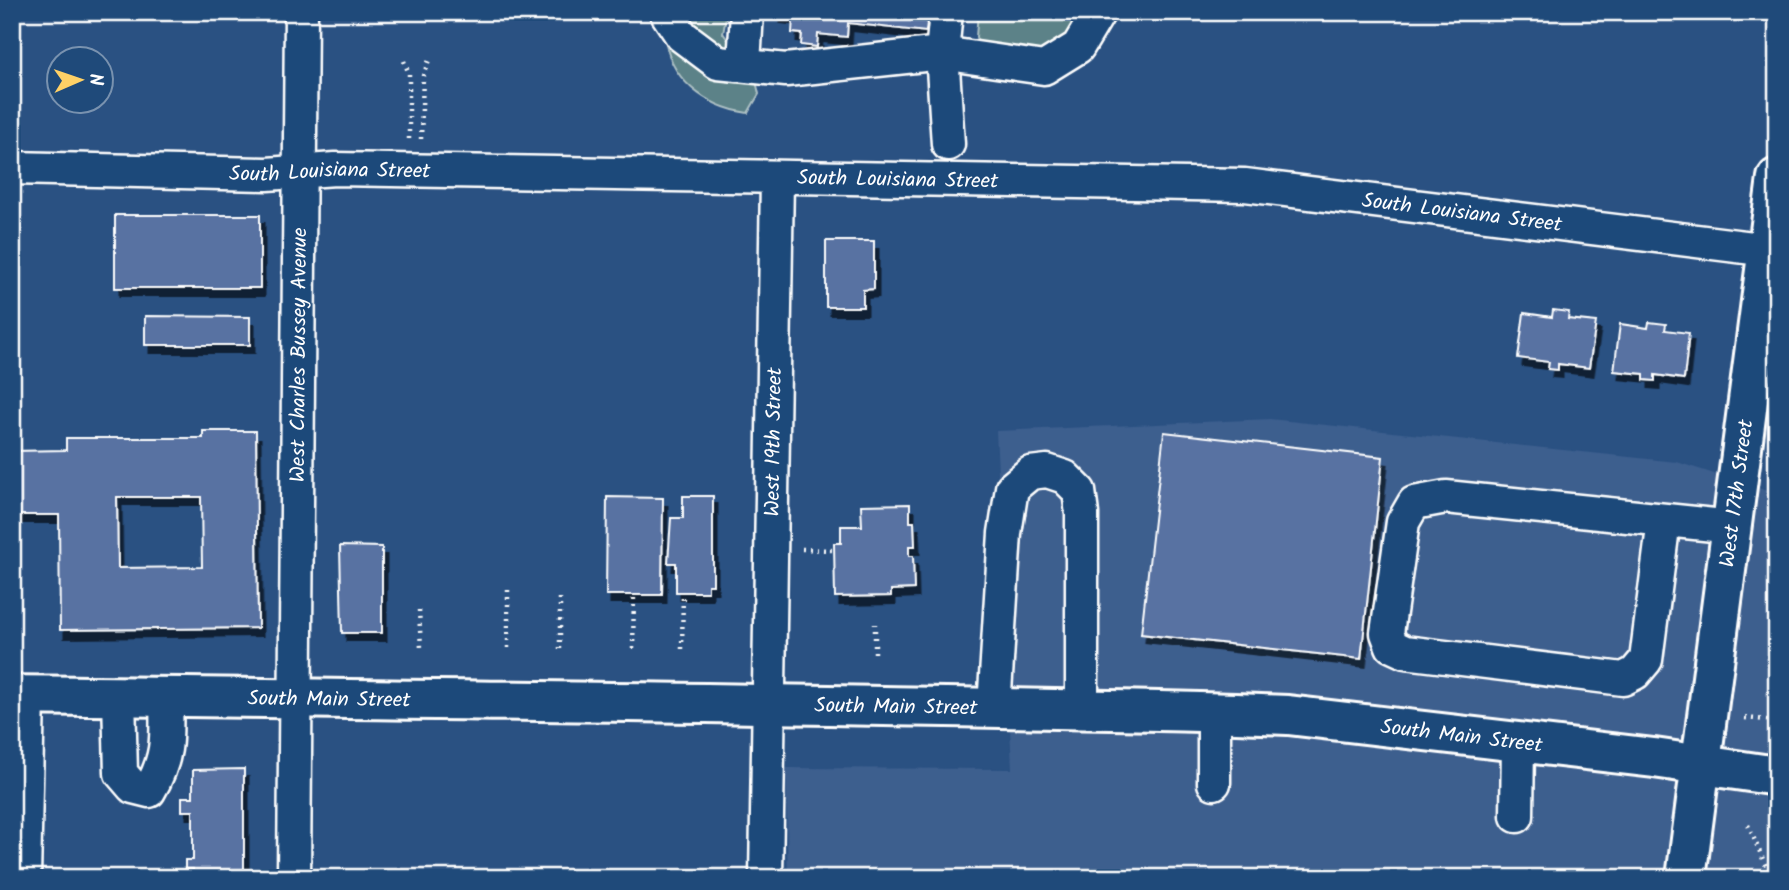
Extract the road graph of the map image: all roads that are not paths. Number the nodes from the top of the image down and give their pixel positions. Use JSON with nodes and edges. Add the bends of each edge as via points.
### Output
{"nodes":[{"id":1,"x":301,"y":12,"type":"edge"},
{"id":2,"x":666,"y":12,"type":"edge"},
{"id":3,"x":747,"y":12,"type":"edge"},
{"id":4,"x":946,"y":12,"type":"edge"},
{"id":5,"x":1099,"y":12,"type":"edge"},
{"id":6,"x":942,"y":53,"type":"junction"},
{"id":7,"x":744,"y":64,"type":"junction"},
{"id":8,"x":948,"y":144,"type":"dead end"},
{"id":9,"x":12,"y":169,"type":"edge"},
{"id":10,"x":299,"y":172,"type":"junction"},
{"id":11,"x":778,"y":178,"type":"junction"},
{"id":12,"x":1777,"y":178,"type":"edge"},
{"id":13,"x":1773,"y":250,"type":"edge"},
{"id":14,"x":1664,"y":520,"type":"junction"},
{"id":15,"x":1733,"y":527,"type":"junction"},
{"id":16,"x":20,"y":695,"type":"edge"},
{"id":17,"x":119,"y":697,"type":"junction"},
{"id":18,"x":296,"y":697,"type":"junction"},
{"id":19,"x":166,"y":698,"type":"junction"},
{"id":20,"x":769,"y":706,"type":"junction"},
{"id":21,"x":994,"y":708,"type":"junction"},
{"id":22,"x":1082,"y":709,"type":"junction"},
{"id":23,"x":1214,"y":712,"type":"junction"},
{"id":24,"x":1518,"y":743,"type":"junction"},
{"id":25,"x":1700,"y":765,"type":"junction"},
{"id":26,"x":1777,"y":776,"type":"edge"},
{"id":27,"x":1214,"y":783,"type":"dead end"},
{"id":28,"x":1517,"y":816,"type":"dead end"},
{"id":29,"x":24,"y":878,"type":"edge"},
{"id":30,"x":294,"y":878,"type":"edge"},
{"id":31,"x":766,"y":878,"type":"edge"},
{"id":32,"x":1686,"y":878,"type":"edge"}],
"edges":[{"from":1,"to":10,"type":"street","name":"West Charles Bussey Avenue"},
{"from":2,"to":7,"type":"street","via":[[681,36],[718,63]]},
{"from":3,"to":7,"type":"street"},
{"from":4,"to":6,"type":"street"},
{"from":5,"to":6,"type":"street","via":[[1078,47],[1044,68]]},
{"from":6,"to":7,"type":"street","via":[[786,70]]},
{"from":6,"to":8,"type":"street"},
{"from":9,"to":10,"type":"street","name":"South Louisiana Street"},
{"from":10,"to":11,"type":"street","name":"South Louisiana Street"},
{"from":10,"to":18,"type":"street","name":"West Charles Bussey Avenue"},
{"from":11,"to":13,"type":"street","name":"South Louisiana Street","via":[[1245,185]]},
{"from":11,"to":20,"type":"street","name":"West 19th Street"},
{"from":12,"to":13,"type":"main road","name":"West 17th Street"},
{"from":13,"to":15,"type":"main road","name":"West 17th Street"},
{"from":14,"to":14,"type":"street","via":[[1447,497],[1414,503],[1403,522],[1387,633],[1392,646],[1405,652],[1623,679],[1646,660]]},
{"from":14,"to":15,"type":"street"},
{"from":15,"to":25,"type":"main road","name":"West 17th Street"},
{"from":16,"to":17,"type":"main road","name":"South Main Street"},
{"from":16,"to":29,"type":"street"},
{"from":17,"to":19,"type":"main road","name":"South Main Street"},
{"from":17,"to":19,"type":"street","via":[[121,773],[133,787],[149,791],[167,748]]},
{"from":18,"to":19,"type":"main road","name":"South Main Street"},
{"from":18,"to":20,"type":"main road","name":"South Main Street"},
{"from":18,"to":30,"type":"street","name":"West Charles Bussey Avenue"},
{"from":20,"to":21,"type":"main road","name":"South Main Street"},
{"from":20,"to":31,"type":"street","name":"West 19th Street"},
{"from":21,"to":22,"type":"main road","name":"South Main Street"},
{"from":21,"to":22,"type":"street","via":[[1012,488],[1030,473],[1047,471],[1065,477],[1079,491]]},
{"from":22,"to":23,"type":"main road","name":"South Main Street"},
{"from":23,"to":24,"type":"main road","name":"South Main Street","via":[[1288,715]]},
{"from":23,"to":27,"type":"street"},
{"from":24,"to":25,"type":"main road","name":"South Main Street"},
{"from":24,"to":28,"type":"street"},
{"from":25,"to":26,"type":"main road","name":"South Main Street"},
{"from":25,"to":32,"type":"main road","name":"West 17th Street"}]}
